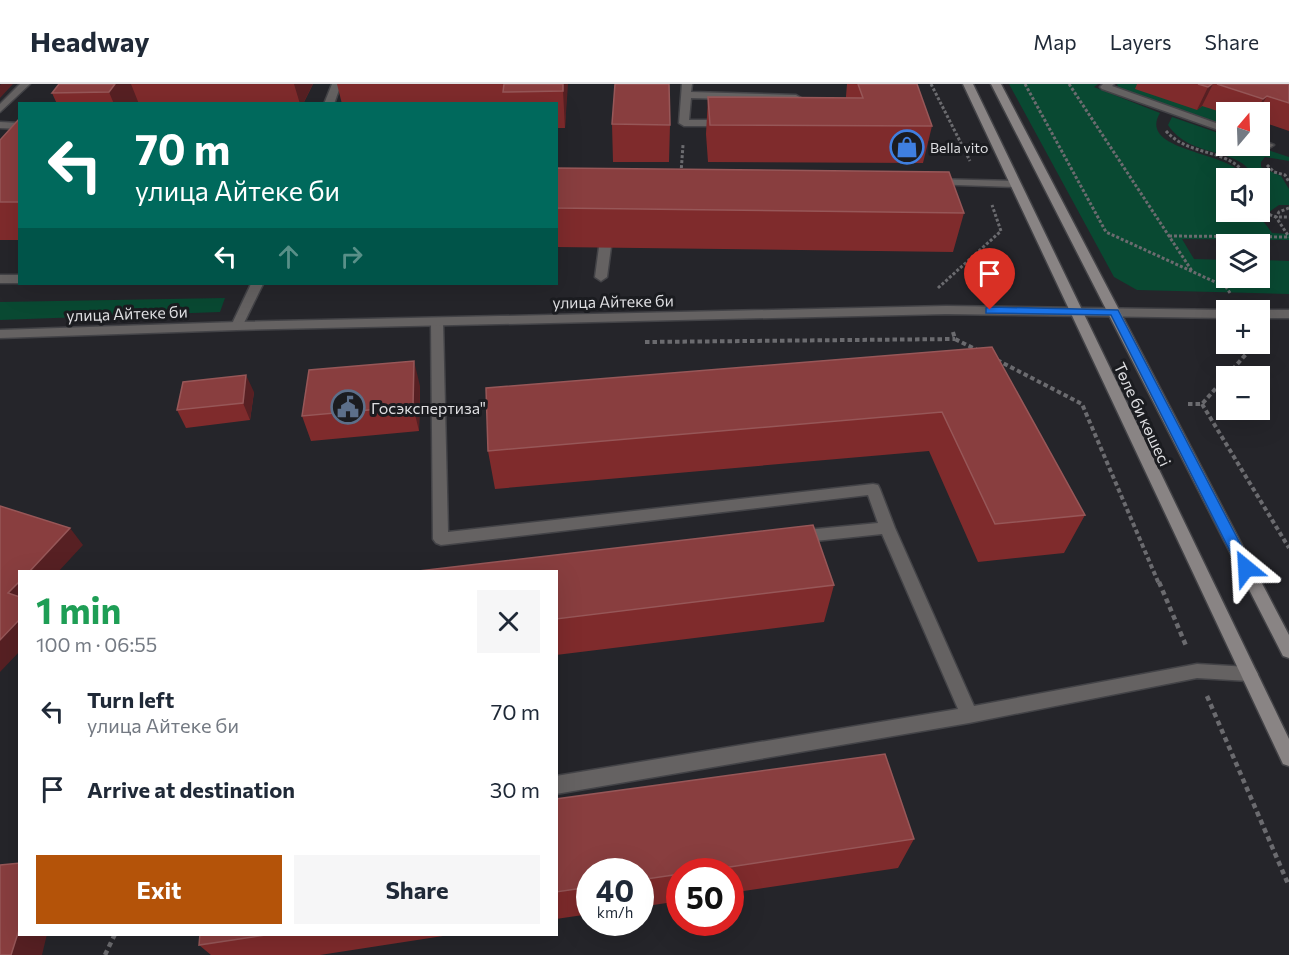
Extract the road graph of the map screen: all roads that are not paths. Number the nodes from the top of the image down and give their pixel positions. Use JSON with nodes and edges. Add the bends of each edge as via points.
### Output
{"nodes":[{"id":1,"x":25,"y":84,"type":"edge"},
{"id":2,"x":339,"y":84,"type":"edge"},
{"id":3,"x":687,"y":84,"type":"edge"},
{"id":4,"x":968,"y":84,"type":"edge"},
{"id":5,"x":996,"y":84,"type":"edge"},
{"id":6,"x":1109,"y":84,"type":"edge"},
{"id":7,"x":687,"y":95,"type":"junction"},
{"id":8,"x":809,"y":99,"type":"edge"},
{"id":9,"x":330,"y":102,"type":"edge"},
{"id":10,"x":0,"y":109,"type":"edge"},
{"id":11,"x":732,"y":123,"type":"edge"},
{"id":12,"x":0,"y":125,"type":"edge"},
{"id":13,"x":18,"y":126,"type":"edge"},
{"id":14,"x":1216,"y":126,"type":"edge"},
{"id":15,"x":923,"y":182,"type":"edge"},
{"id":16,"x":1015,"y":184,"type":"junction"},
{"id":17,"x":604,"y":247,"type":"edge"},
{"id":18,"x":602,"y":277,"type":"dead end"},
{"id":19,"x":0,"y":279,"type":"edge"},
{"id":20,"x":18,"y":279,"type":"edge"},
{"id":21,"x":257,"y":285,"type":"edge"},
{"id":22,"x":1077,"y":312,"type":"junction"},
{"id":23,"x":1114,"y":312,"type":"junction"},
{"id":24,"x":1216,"y":314,"type":"edge"},
{"id":25,"x":1270,"y":314,"type":"edge"},
{"id":26,"x":1289,"y":314,"type":"edge"},
{"id":27,"x":437,"y":321,"type":"junction"},
{"id":28,"x":237,"y":326,"type":"junction"},
{"id":29,"x":0,"y":334,"type":"edge"},
{"id":30,"x":887,"y":528,"type":"junction"},
{"id":31,"x":782,"y":539,"type":"edge"},
{"id":32,"x":1289,"y":651,"type":"edge"},
{"id":33,"x":1249,"y":674,"type":"junction"},
{"id":34,"x":969,"y":715,"type":"junction"},
{"id":35,"x":1289,"y":758,"type":"edge"},
{"id":36,"x":558,"y":785,"type":"edge"}],
"edges":[{"from":1,"to":10,"type":"street"},
{"from":2,"to":9,"type":"street"},
{"from":3,"to":7,"type":"street"},
{"from":4,"to":16,"type":"main road","name":"Төле би көшесі"},
{"from":5,"to":23,"type":"main road","name":"Төле би көшесі"},
{"from":6,"to":14,"type":"street","via":[[1105,87]]},
{"from":7,"to":8,"type":"street"},
{"from":7,"to":11,"type":"street","via":[[684,123]]},
{"from":12,"to":13,"type":"street"},
{"from":15,"to":16,"type":"street"},
{"from":16,"to":22,"type":"main road","name":"Төле би көшесі"},
{"from":17,"to":18,"type":"street"},
{"from":19,"to":20,"type":"street"},
{"from":21,"to":28,"type":"street"},
{"from":22,"to":23,"type":"street","name":"улица Айтеке би"},
{"from":22,"to":27,"type":"street","name":"улица Айтеке би","via":[[946,310]]},
{"from":22,"to":33,"type":"main road","name":"Төле би көшесі"},
{"from":23,"to":24,"type":"street","name":"улица Айтеке би"},
{"from":23,"to":32,"type":"main road","name":"Төле би көшесі"},
{"from":25,"to":26,"type":"street"},
{"from":27,"to":28,"type":"street","name":"улица Айтеке би"},
{"from":27,"to":30,"type":"street","via":[[441,539],[873,489]]},
{"from":28,"to":29,"type":"street","name":"улица Айтеке би"},
{"from":30,"to":31,"type":"street"},
{"from":30,"to":34,"type":"street"},
{"from":33,"to":34,"type":"street","via":[[1197,671]]},
{"from":33,"to":35,"type":"main road","name":"Төле би көшесі"},
{"from":34,"to":36,"type":"street"}]}
